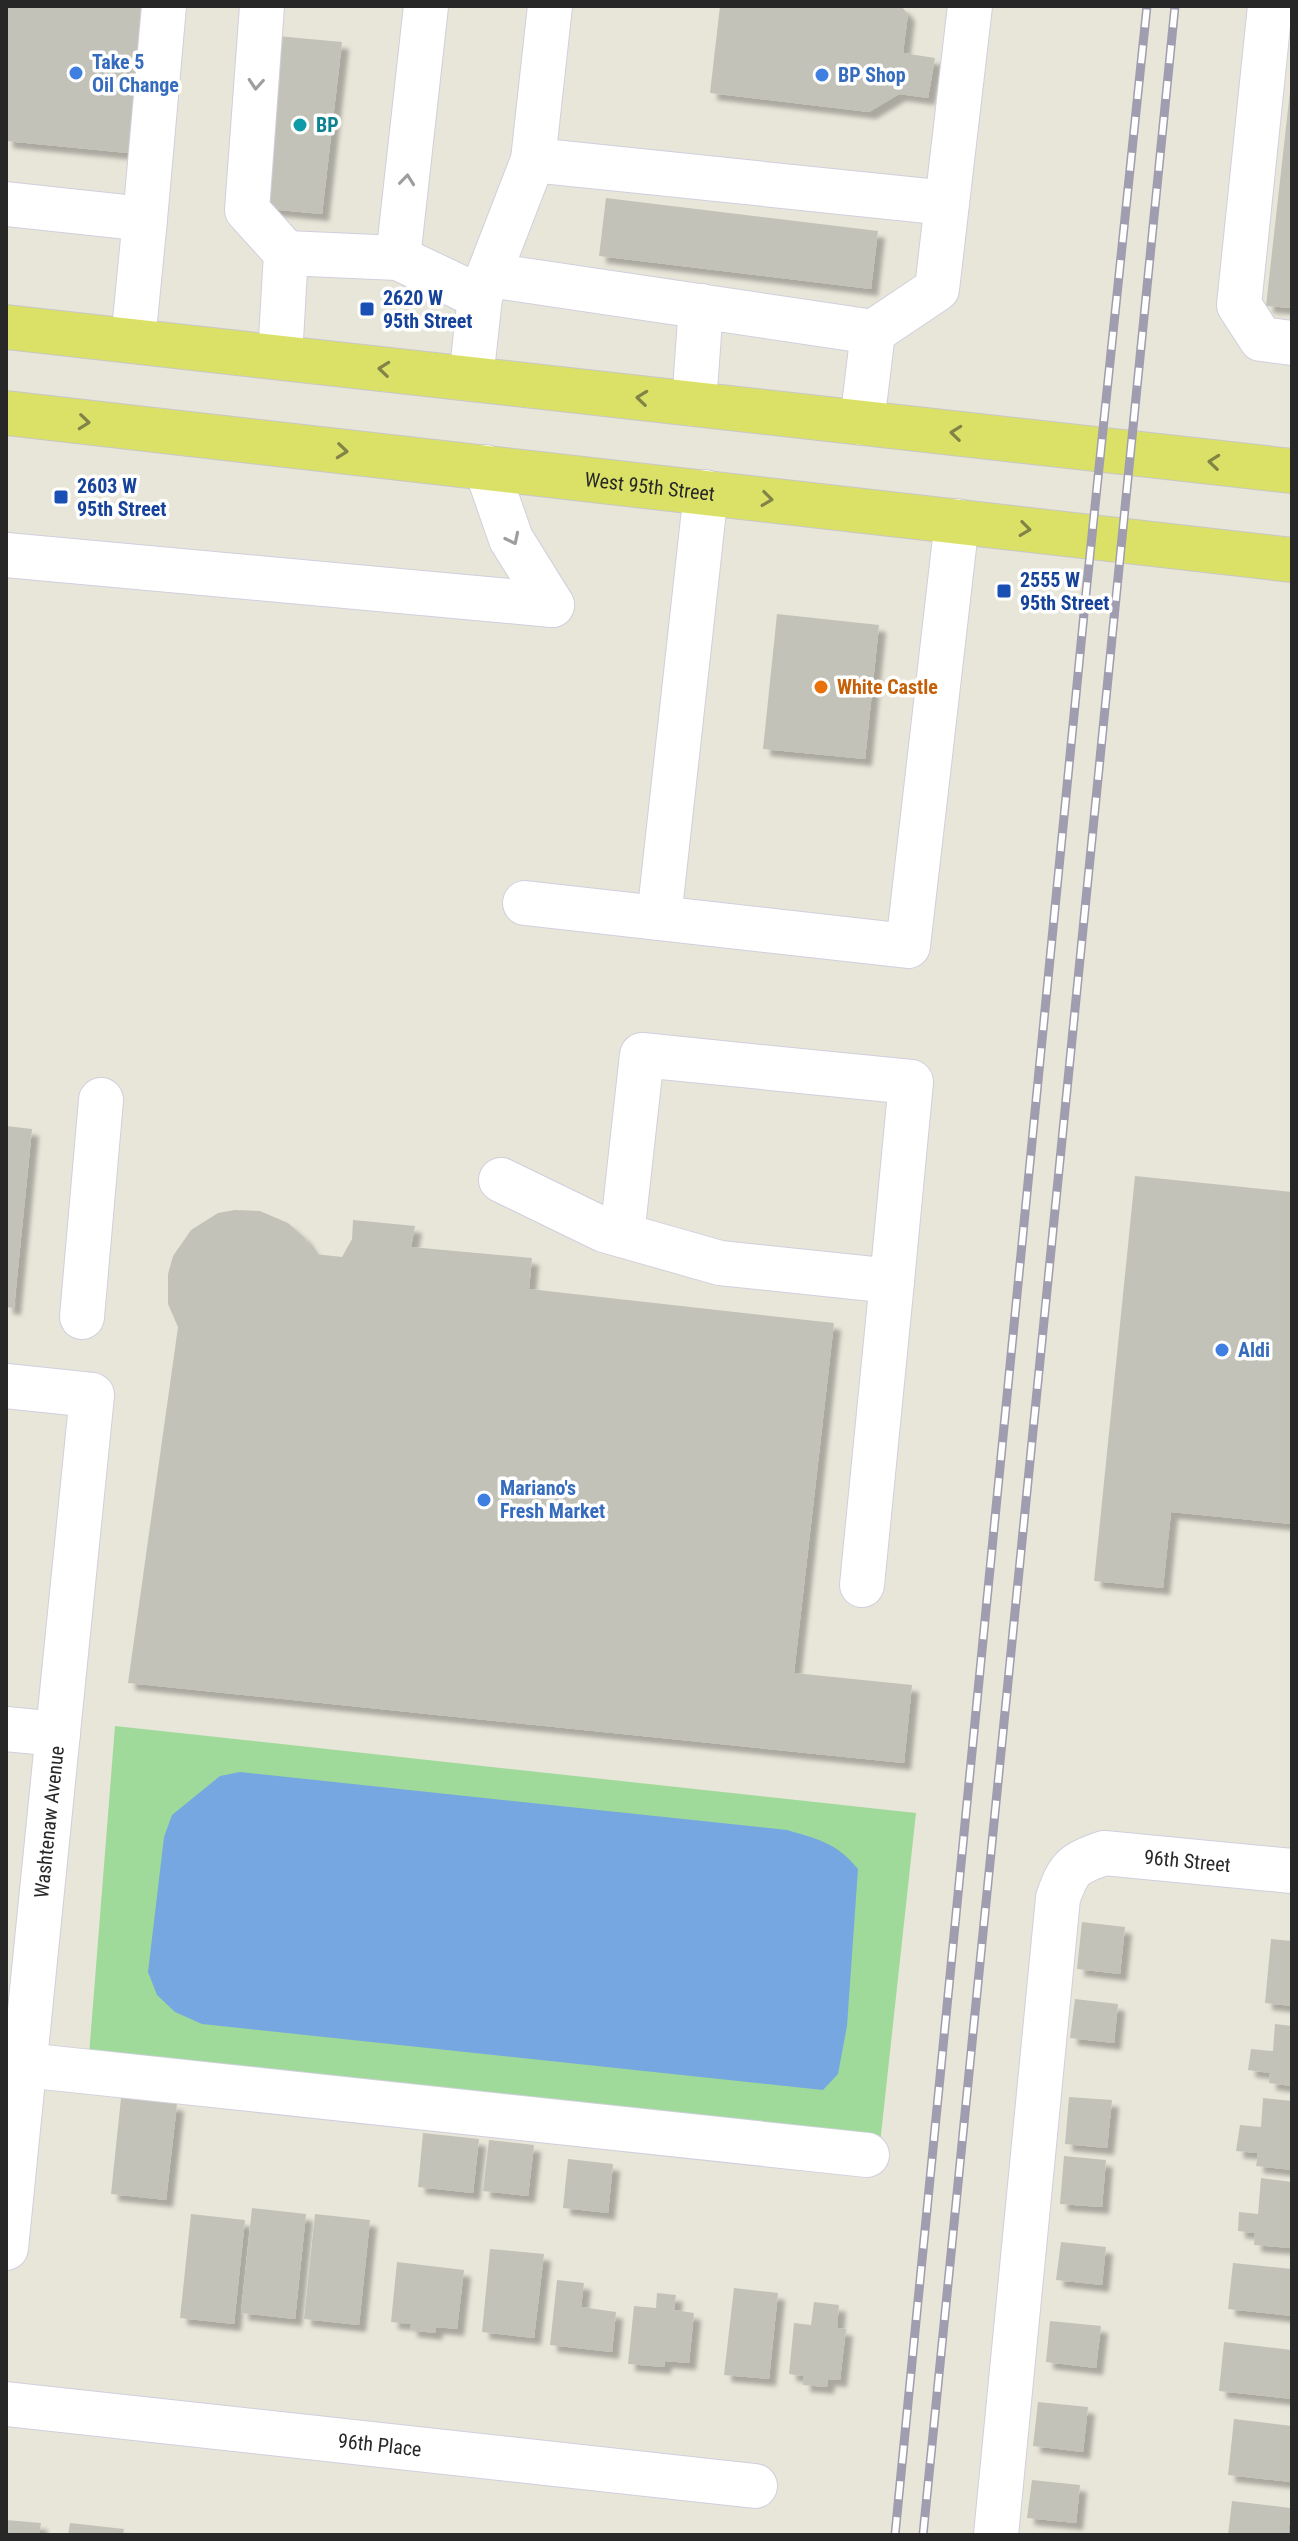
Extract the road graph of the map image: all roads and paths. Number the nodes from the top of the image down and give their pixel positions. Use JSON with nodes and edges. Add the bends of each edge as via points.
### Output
{"nodes":[{"id":1,"x":164,"y":6,"type":"edge"},
{"id":2,"x":262,"y":6,"type":"edge"},
{"id":3,"x":426,"y":6,"type":"edge"},
{"id":4,"x":550,"y":6,"type":"edge"},
{"id":5,"x":970,"y":6,"type":"edge"},
{"id":6,"x":1270,"y":6,"type":"edge"},
{"id":7,"x":533,"y":160,"type":"junction"},
{"id":8,"x":947,"y":203,"type":"junction"},
{"id":9,"x":6,"y":204,"type":"edge"},
{"id":10,"x":145,"y":219,"type":"junction"},
{"id":11,"x":286,"y":253,"type":"junction"},
{"id":12,"x":398,"y":258,"type":"junction"},
{"id":13,"x":484,"y":286,"type":"junction"},
{"id":14,"x":701,"y":306,"type":"junction"},
{"id":15,"x":6,"y":327,"type":"edge"},
{"id":16,"x":873,"y":332,"type":"junction"},
{"id":17,"x":133,"y":341,"type":"junction"},
{"id":18,"x":1292,"y":343,"type":"edge"},
{"id":19,"x":280,"y":357,"type":"junction"},
{"id":20,"x":471,"y":379,"type":"junction"},
{"id":21,"x":694,"y":404,"type":"junction"},
{"id":22,"x":6,"y":413,"type":"edge"},
{"id":23,"x":862,"y":423,"type":"junction"},
{"id":24,"x":486,"y":467,"type":"junction"},
{"id":25,"x":1292,"y":471,"type":"edge"},
{"id":26,"x":706,"y":492,"type":"junction"},
{"id":27,"x":957,"y":521,"type":"junction"},
{"id":28,"x":6,"y":555,"type":"edge"},
{"id":29,"x":1292,"y":560,"type":"edge"},
{"id":30,"x":525,"y":903,"type":"dead end"},
{"id":31,"x":659,"y":918,"type":"junction"},
{"id":32,"x":101,"y":1100,"type":"dead end"},
{"id":33,"x":501,"y":1180,"type":"dead end"},
{"id":34,"x":622,"y":1235,"type":"junction"},
{"id":35,"x":892,"y":1281,"type":"junction"},
{"id":36,"x":82,"y":1317,"type":"dead end"},
{"id":37,"x":6,"y":1386,"type":"edge"},
{"id":38,"x":862,"y":1585,"type":"dead end"},
{"id":39,"x":6,"y":1729,"type":"edge"},
{"id":40,"x":58,"y":1734,"type":"junction"},
{"id":41,"x":1292,"y":1871,"type":"edge"},
{"id":42,"x":15,"y":2064,"type":"edge"},
{"id":43,"x":867,"y":2155,"type":"dead end"},
{"id":44,"x":6,"y":2248,"type":"edge"},
{"id":45,"x":6,"y":2404,"type":"edge"},
{"id":46,"x":755,"y":2486,"type":"dead end"},
{"id":47,"x":996,"y":2535,"type":"edge"}],
"edges":[{"from":1,"to":10,"type":"street"},
{"from":2,"to":11,"type":"street","one_way":true,"via":[[247,210]]},
{"from":12,"to":3,"type":"street","one_way":true},
{"from":4,"to":7,"type":"street"},
{"from":5,"to":8,"type":"street"},
{"from":6,"to":18,"type":"street","via":[[1239,305],[1261,339]]},
{"from":7,"to":8,"type":"street"},
{"from":7,"to":13,"type":"street"},
{"from":8,"to":16,"type":"street","via":[[937,289]]},
{"from":9,"to":10,"type":"street"},
{"from":10,"to":17,"type":"street"},
{"from":11,"to":12,"type":"street"},
{"from":11,"to":19,"type":"street"},
{"from":12,"to":13,"type":"street"},
{"from":13,"to":14,"type":"street"},
{"from":13,"to":20,"type":"street"},
{"from":14,"to":16,"type":"street"},
{"from":14,"to":21,"type":"street"},
{"from":15,"to":17,"type":"main road"},
{"from":16,"to":23,"type":"street"},
{"from":17,"to":19,"type":"main road"},
{"from":20,"to":19,"type":"main road","one_way":true},
{"from":21,"to":20,"type":"main road","one_way":true},
{"from":21,"to":23,"type":"main road"},
{"from":22,"to":24,"type":"main road","name":"West 95th Street","one_way":true},
{"from":25,"to":23,"type":"main road","one_way":true},
{"from":24,"to":26,"type":"main road","name":"West 95th Street"},
{"from":24,"to":28,"type":"street","one_way":true,"via":[[511,539],[552,605]]},
{"from":26,"to":27,"type":"main road","name":"West 95th Street","one_way":true},
{"from":26,"to":31,"type":"street"},
{"from":27,"to":29,"type":"main road","name":"West 95th Street","one_way":true},
{"from":27,"to":31,"type":"street","via":[[908,946]]},
{"from":30,"to":31,"type":"street"},
{"from":32,"to":36,"type":"street"},
{"from":33,"to":34,"type":"street"},
{"from":34,"to":35,"type":"street","via":[[720,1263]]},
{"from":34,"to":35,"type":"street","via":[[642,1055],[911,1082]]},
{"from":35,"to":38,"type":"street"},
{"from":37,"to":40,"type":"street","name":"Washtenaw Avenue","via":[[92,1395]]},
{"from":39,"to":40,"type":"street"},
{"from":40,"to":42,"type":"street","name":"Washtenaw Avenue"},
{"from":41,"to":47,"type":"street","name":"96th Street","via":[[1104,1853],[1067,1873],[1058,1898]]},
{"from":42,"to":43,"type":"street"},
{"from":42,"to":44,"type":"street","name":"Washtenaw Avenue"},
{"from":45,"to":46,"type":"street","name":"96th Place"}]}
